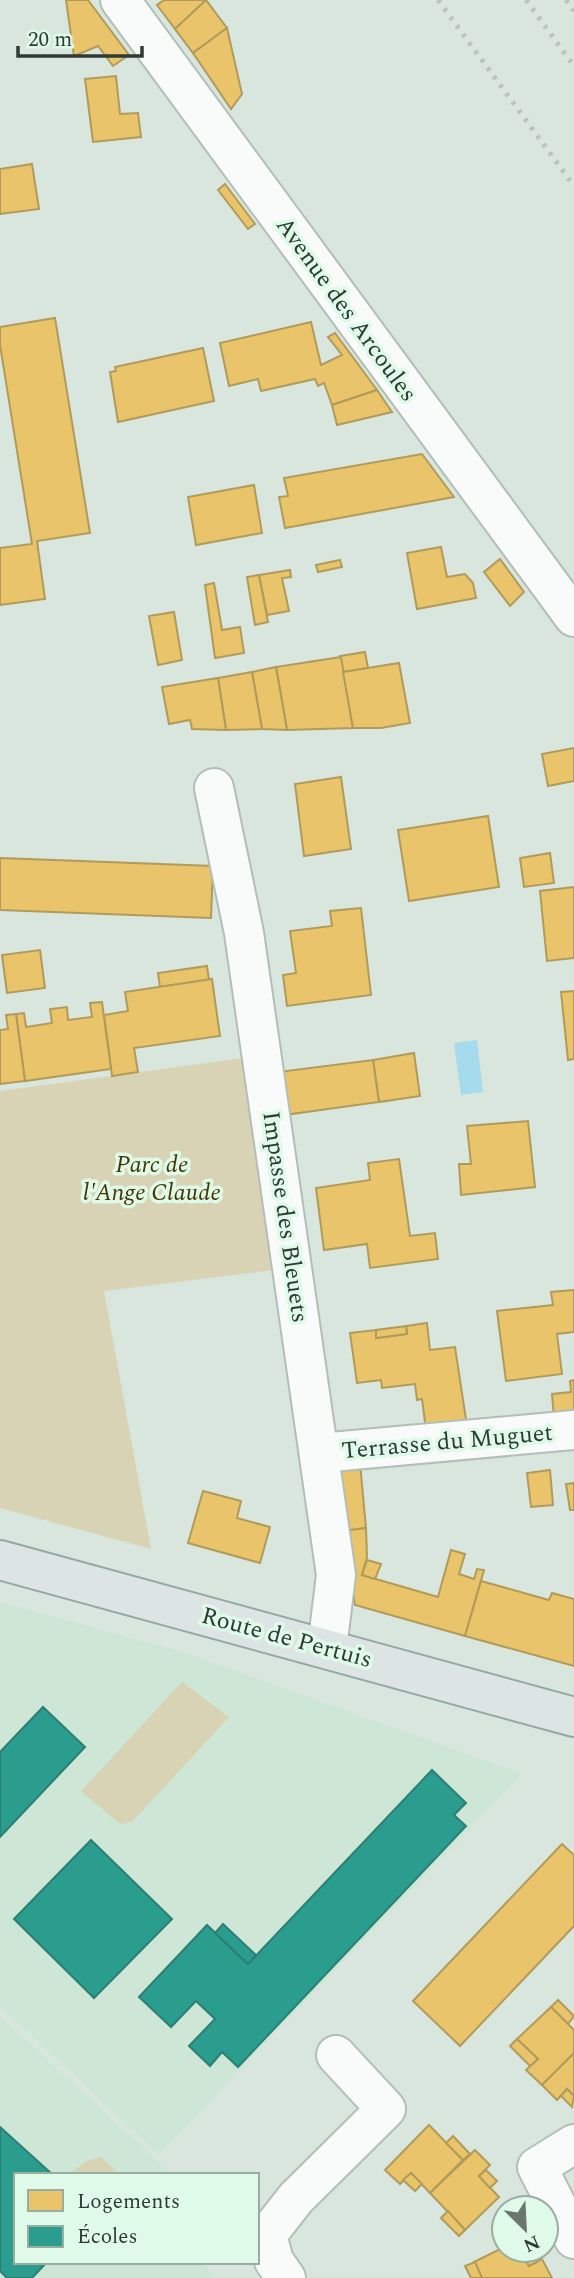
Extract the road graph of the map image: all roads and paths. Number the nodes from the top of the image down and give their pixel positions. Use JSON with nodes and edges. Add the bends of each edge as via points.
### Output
{"nodes":[{"id":1,"x":120,"y":0,"type":"edge"},
{"id":2,"x":574,"y":617,"type":"edge"},
{"id":3,"x":214,"y":788,"type":"dead end"},
{"id":4,"x":574,"y":1430,"type":"edge"},
{"id":5,"x":320,"y":1453,"type":"junction"},
{"id":6,"x":0,"y":1560,"type":"edge"},
{"id":7,"x":327,"y":1648,"type":"junction"},
{"id":8,"x":574,"y":1717,"type":"edge"},
{"id":9,"x":336,"y":2054,"type":"dead end"},
{"id":10,"x":574,"y":2144,"type":"edge"},
{"id":11,"x":574,"y":2239,"type":"edge"},
{"id":12,"x":286,"y":2278,"type":"edge"}],
"edges":[{"from":1,"to":2,"type":"street","name":"Avenue des Arcoules"},
{"from":3,"to":5,"type":"street","name":"Impasse des Bleuets","via":[[244,933]]},
{"from":4,"to":5,"type":"street","name":"Terrasse du Muguet"},
{"from":5,"to":7,"type":"street","name":"Impasse des Bleuets","via":[[336,1575]]},
{"from":6,"to":7,"type":"main road","name":"Route de Pertuis"},
{"from":7,"to":8,"type":"main road","name":"Route de Pertuis"},
{"from":9,"to":12,"type":"street","via":[[386,2109],[296,2198],[267,2235],[274,2260]]},
{"from":10,"to":11,"type":"street","via":[[537,2167]]}]}
